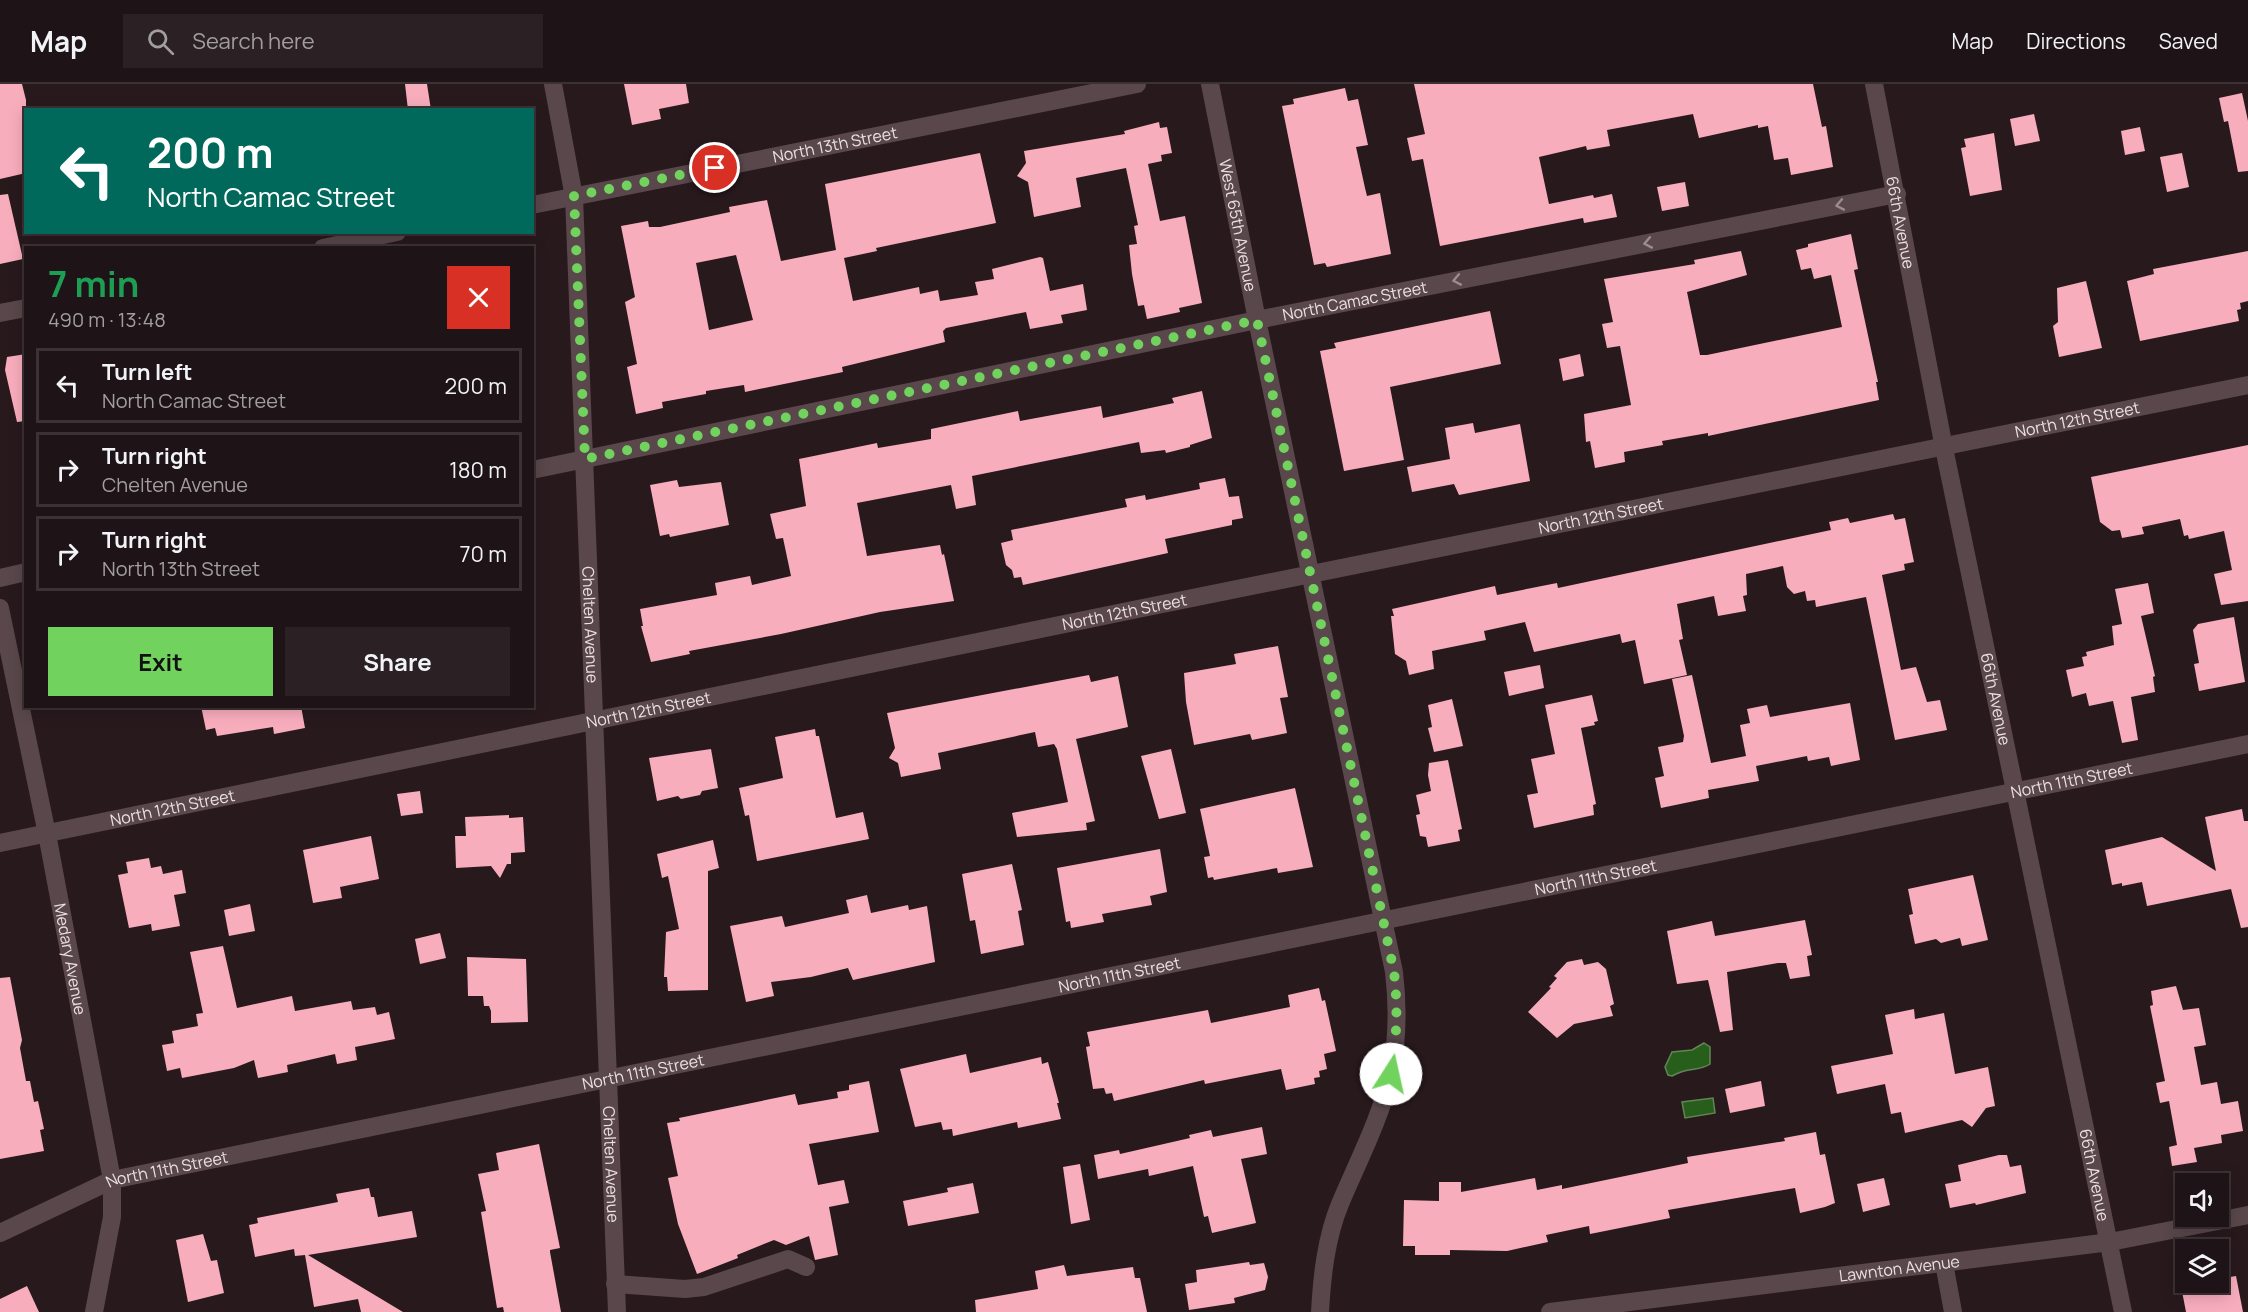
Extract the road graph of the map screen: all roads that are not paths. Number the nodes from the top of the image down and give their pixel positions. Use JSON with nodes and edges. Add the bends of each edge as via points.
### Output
{"nodes":[{"id":1,"x":553,"y":84,"type":"edge"},
{"id":2,"x":1137,"y":84,"type":"edge"},
{"id":3,"x":1210,"y":84,"type":"edge"},
{"id":4,"x":1874,"y":84,"type":"edge"},
{"id":5,"x":1897,"y":194,"type":"junction"},
{"id":6,"x":574,"y":196,"type":"junction"},
{"id":7,"x":534,"y":205,"type":"edge"},
{"id":8,"x":388,"y":234,"type":"edge"},
{"id":9,"x":332,"y":246,"type":"edge"},
{"id":10,"x":24,"y":308,"type":"edge"},
{"id":11,"x":0,"y":313,"type":"edge"},
{"id":12,"x":1257,"y":320,"type":"junction"},
{"id":13,"x":2248,"y":385,"type":"edge"},
{"id":14,"x":1944,"y":448,"type":"junction"},
{"id":15,"x":585,"y":459,"type":"junction"},
{"id":16,"x":534,"y":470,"type":"edge"},
{"id":17,"x":24,"y":572,"type":"edge"},
{"id":18,"x":1311,"y":575,"type":"junction"},
{"id":19,"x":0,"y":578,"type":"edge"},
{"id":20,"x":0,"y":608,"type":"edge"},
{"id":21,"x":596,"y":719,"type":"junction"},
{"id":22,"x":2248,"y":744,"type":"edge"},
{"id":23,"x":2017,"y":790,"type":"junction"},
{"id":24,"x":47,"y":834,"type":"junction"},
{"id":25,"x":0,"y":843,"type":"edge"},
{"id":26,"x":1383,"y":919,"type":"junction"},
{"id":27,"x":606,"y":1080,"type":"junction"},
{"id":28,"x":112,"y":1180,"type":"junction"},
{"id":29,"x":2248,"y":1215,"type":"edge"},
{"id":30,"x":0,"y":1233,"type":"edge"},
{"id":31,"x":2110,"y":1242,"type":"junction"},
{"id":32,"x":1944,"y":1263,"type":"junction"},
{"id":33,"x":806,"y":1267,"type":"dead end"},
{"id":34,"x":615,"y":1284,"type":"junction"},
{"id":35,"x":94,"y":1312,"type":"edge"},
{"id":36,"x":617,"y":1312,"type":"edge"},
{"id":37,"x":1320,"y":1312,"type":"edge"},
{"id":38,"x":1550,"y":1312,"type":"edge"},
{"id":39,"x":1953,"y":1312,"type":"edge"},
{"id":40,"x":2123,"y":1312,"type":"edge"}],
"edges":[{"from":1,"to":6,"type":"street","name":"Chelten Avenue"},
{"from":2,"to":6,"type":"street","name":"North 13th Street"},
{"from":3,"to":12,"type":"street","name":"West 65th Avenue"},
{"from":4,"to":5,"type":"street","name":"66th Avenue"},
{"from":5,"to":12,"type":"street","name":"North Camac Street","one_way":true},
{"from":5,"to":14,"type":"street","name":"66th Avenue"},
{"from":6,"to":7,"type":"street","name":"North 13th Street"},
{"from":6,"to":15,"type":"street","name":"Chelten Avenue"},
{"from":8,"to":9,"type":"street"},
{"from":10,"to":11,"type":"street"},
{"from":12,"to":15,"type":"street","name":"North Camac Street"},
{"from":12,"to":18,"type":"street","name":"West 65th Avenue"},
{"from":13,"to":14,"type":"street","name":"North 12th Street"},
{"from":14,"to":18,"type":"street","name":"North 12th Street"},
{"from":14,"to":23,"type":"street","name":"66th Avenue"},
{"from":15,"to":16,"type":"street","name":"North Camac Street"},
{"from":15,"to":21,"type":"street","name":"Chelten Avenue"},
{"from":17,"to":19,"type":"street"},
{"from":18,"to":21,"type":"street","name":"North 12th Street"},
{"from":18,"to":26,"type":"street","name":"West 65th Avenue"},
{"from":20,"to":24,"type":"street","name":"Medary Avenue"},
{"from":21,"to":24,"type":"street","name":"North 12th Street"},
{"from":21,"to":27,"type":"street","name":"Chelten Avenue"},
{"from":22,"to":23,"type":"street","name":"North 11th Street"},
{"from":23,"to":26,"type":"street","name":"North 11th Street"},
{"from":23,"to":31,"type":"street","name":"66th Avenue"},
{"from":24,"to":25,"type":"street","name":"North 12th Street"},
{"from":24,"to":28,"type":"street","name":"Medary Avenue"},
{"from":26,"to":27,"type":"street","name":"North 11th Street"},
{"from":26,"to":37,"type":"street","name":"West 65th Avenue","via":[[1398,1006],[1391,1074],[1337,1214],[1325,1259]]},
{"from":27,"to":28,"type":"street","name":"North 11th Street"},
{"from":27,"to":34,"type":"street","name":"Chelten Avenue"},
{"from":28,"to":30,"type":"street","name":"North 11th Street"},
{"from":28,"to":35,"type":"street","name":"Medary Avenue","via":[[112,1217]]},
{"from":29,"to":31,"type":"street","name":"Lawnton Avenue"},
{"from":31,"to":32,"type":"street","name":"Lawnton Avenue"},
{"from":31,"to":40,"type":"street","name":"66th Avenue"},
{"from":32,"to":38,"type":"street","name":"Lawnton Avenue"},
{"from":32,"to":39,"type":"street"},
{"from":33,"to":34,"type":"street","via":[[788,1259],[704,1287],[685,1289]]},
{"from":34,"to":36,"type":"street","name":"Chelten Avenue"}]}
